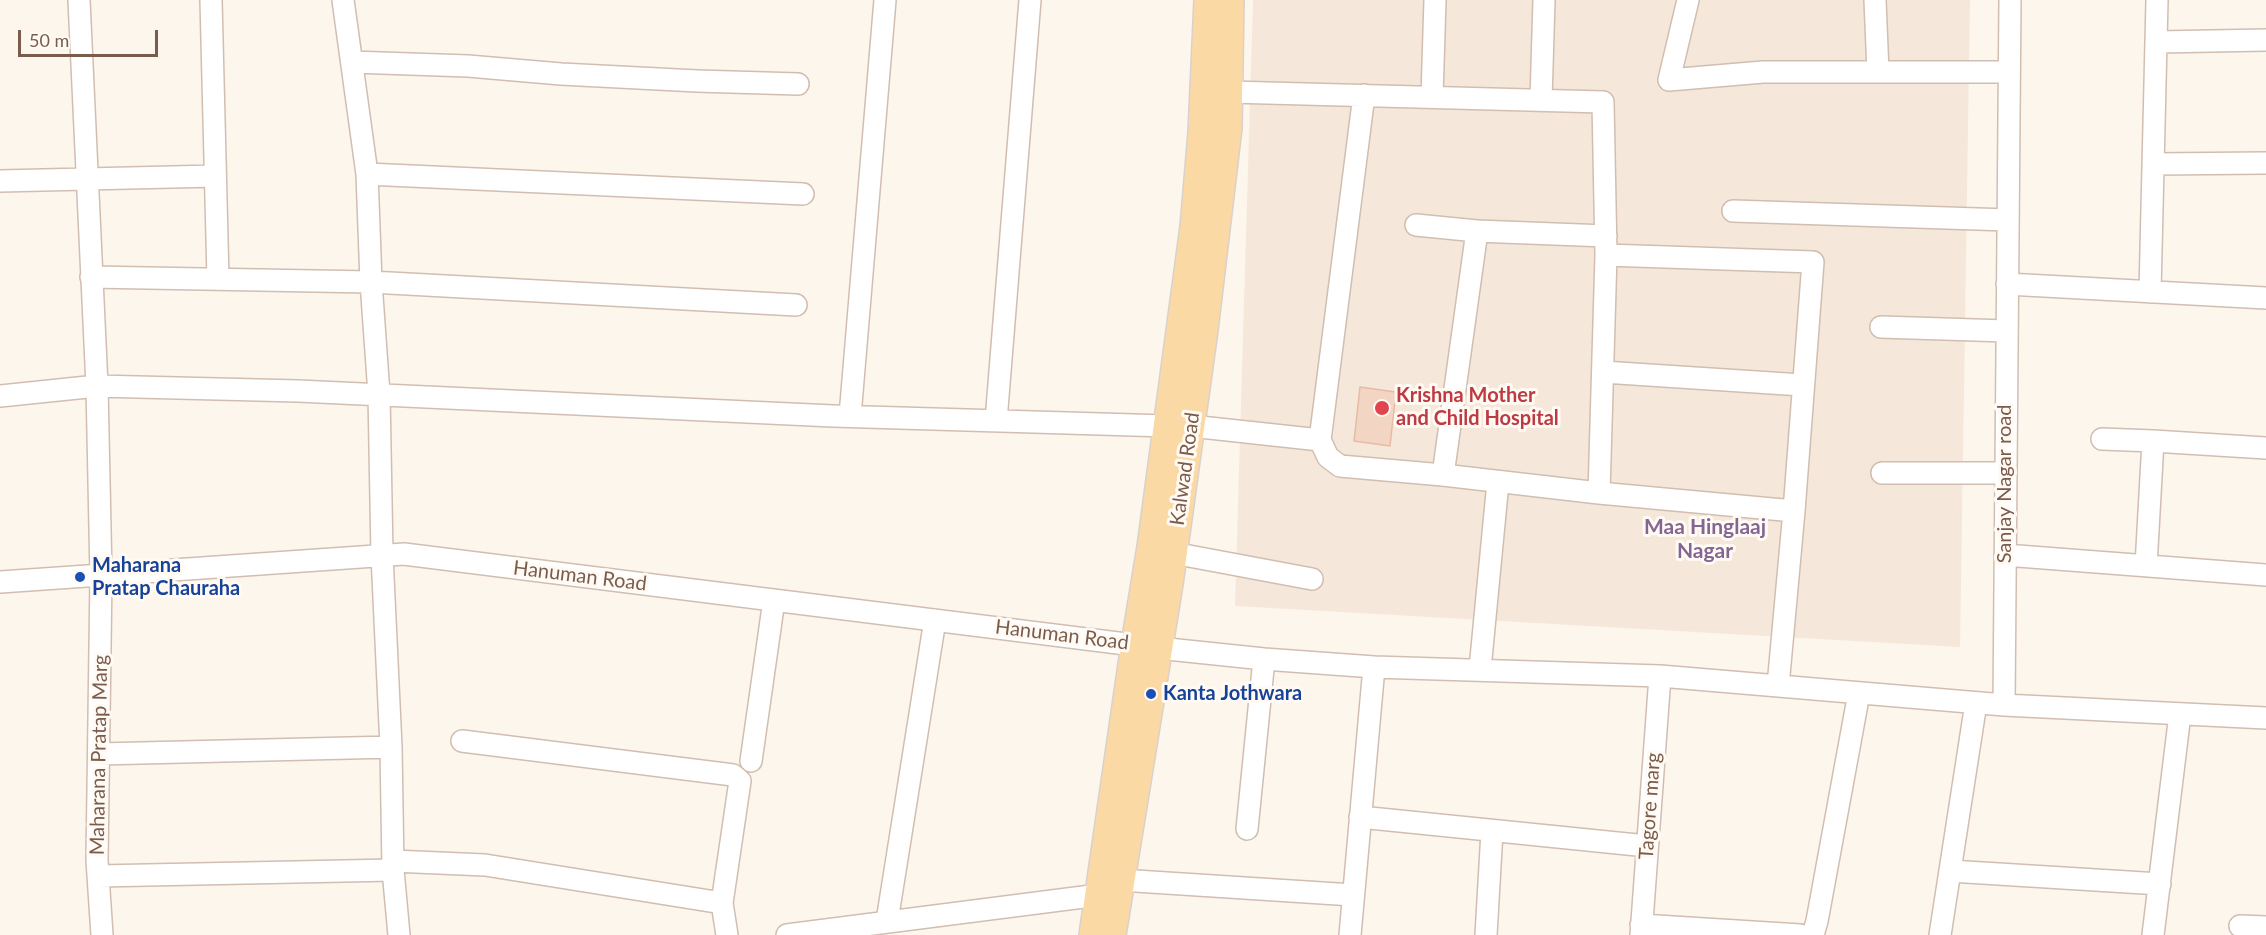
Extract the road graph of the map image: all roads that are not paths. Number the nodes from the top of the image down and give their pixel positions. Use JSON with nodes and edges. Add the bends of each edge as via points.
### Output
{"nodes":[{"id":1,"x":80,"y":0,"type":"edge"},
{"id":2,"x":211,"y":0,"type":"edge"},
{"id":3,"x":343,"y":0,"type":"edge"},
{"id":4,"x":885,"y":0,"type":"edge"},
{"id":5,"x":1030,"y":0,"type":"edge"},
{"id":6,"x":1208,"y":0,"type":"edge"},
{"id":7,"x":1230,"y":0,"type":"edge"},
{"id":8,"x":1435,"y":0,"type":"edge"},
{"id":9,"x":1544,"y":0,"type":"edge"},
{"id":10,"x":1688,"y":0,"type":"edge"},
{"id":11,"x":1875,"y":0,"type":"edge"},
{"id":12,"x":2010,"y":0,"type":"edge"},
{"id":13,"x":2157,"y":0,"type":"edge"},
{"id":14,"x":2266,"y":40,"type":"edge"},
{"id":15,"x":2158,"y":42,"type":"junction"},
{"id":16,"x":352,"y":62,"type":"junction"},
{"id":17,"x":1878,"y":72,"type":"junction"},
{"id":18,"x":2009,"y":72,"type":"junction"},
{"id":19,"x":798,"y":84,"type":"dead end"},
{"id":20,"x":1230,"y":92,"type":"junction"},
{"id":21,"x":1364,"y":95,"type":"junction"},
{"id":22,"x":1432,"y":97,"type":"junction"},
{"id":23,"x":1540,"y":100,"type":"junction"},
{"id":24,"x":1215,"y":126,"type":"junction"},
{"id":25,"x":2266,"y":163,"type":"edge"},
{"id":26,"x":2154,"y":164,"type":"junction"},
{"id":27,"x":367,"y":174,"type":"junction"},
{"id":28,"x":215,"y":176,"type":"junction"},
{"id":29,"x":87,"y":179,"type":"junction"},
{"id":30,"x":0,"y":181,"type":"edge"},
{"id":31,"x":803,"y":194,"type":"dead end"},
{"id":32,"x":1733,"y":211,"type":"dead end"},
{"id":33,"x":2008,"y":219,"type":"junction"},
{"id":34,"x":1416,"y":225,"type":"dead end"},
{"id":35,"x":1477,"y":231,"type":"junction"},
{"id":36,"x":1606,"y":246,"type":"junction"},
{"id":37,"x":92,"y":277,"type":"junction"},
{"id":38,"x":218,"y":279,"type":"junction"},
{"id":39,"x":371,"y":282,"type":"junction"},
{"id":40,"x":2007,"y":284,"type":"junction"},
{"id":41,"x":2150,"y":292,"type":"junction"},
{"id":42,"x":2266,"y":298,"type":"edge"},
{"id":43,"x":796,"y":305,"type":"dead end"},
{"id":44,"x":1881,"y":327,"type":"dead end"},
{"id":45,"x":2006,"y":331,"type":"junction"},
{"id":46,"x":1603,"y":372,"type":"junction"},
{"id":47,"x":1802,"y":385,"type":"junction"},
{"id":48,"x":97,"y":386,"type":"junction"},
{"id":49,"x":379,"y":394,"type":"junction"},
{"id":50,"x":0,"y":396,"type":"edge"},
{"id":51,"x":850,"y":417,"type":"junction"},
{"id":52,"x":996,"y":421,"type":"junction"},
{"id":53,"x":1179,"y":426,"type":"junction"},
{"id":54,"x":2102,"y":439,"type":"dead end"},
{"id":55,"x":1320,"y":440,"type":"junction"},
{"id":56,"x":2153,"y":441,"type":"junction"},
{"id":57,"x":2266,"y":448,"type":"edge"},
{"id":58,"x":2006,"y":473,"type":"junction"},
{"id":59,"x":1882,"y":474,"type":"dead end"},
{"id":60,"x":1443,"y":475,"type":"junction"},
{"id":61,"x":1498,"y":482,"type":"junction"},
{"id":62,"x":1599,"y":494,"type":"junction"},
{"id":63,"x":1794,"y":511,"type":"junction"},
{"id":64,"x":1173,"y":553,"type":"junction"},
{"id":65,"x":382,"y":555,"type":"junction"},
{"id":66,"x":2005,"y":555,"type":"junction"},
{"id":67,"x":2146,"y":566,"type":"junction"},
{"id":68,"x":2266,"y":575,"type":"edge"},
{"id":69,"x":101,"y":576,"type":"junction"},
{"id":70,"x":1312,"y":579,"type":"dead end"},
{"id":71,"x":0,"y":582,"type":"edge"},
{"id":72,"x":774,"y":600,"type":"junction"},
{"id":73,"x":935,"y":620,"type":"junction"},
{"id":74,"x":1146,"y":646,"type":"junction"},
{"id":75,"x":1264,"y":659,"type":"junction"},
{"id":76,"x":1374,"y":667,"type":"junction"},
{"id":77,"x":1480,"y":669,"type":"junction"},
{"id":78,"x":1660,"y":676,"type":"junction"},
{"id":79,"x":1778,"y":686,"type":"junction"},
{"id":80,"x":1859,"y":693,"type":"junction"},
{"id":81,"x":1976,"y":703,"type":"junction"},
{"id":82,"x":2004,"y":705,"type":"junction"},
{"id":83,"x":2180,"y":714,"type":"junction"},
{"id":84,"x":2266,"y":718,"type":"edge"},
{"id":85,"x":462,"y":741,"type":"dead end"},
{"id":86,"x":391,"y":747,"type":"junction"},
{"id":87,"x":99,"y":754,"type":"junction"},
{"id":88,"x":751,"y":761,"type":"dead end"},
{"id":89,"x":1360,"y":817,"type":"junction"},
{"id":90,"x":1247,"y":829,"type":"dead end"},
{"id":91,"x":1492,"y":831,"type":"junction"},
{"id":92,"x":1647,"y":846,"type":"junction"},
{"id":93,"x":393,"y":866,"type":"junction"},
{"id":94,"x":1950,"y":871,"type":"junction"},
{"id":95,"x":98,"y":876,"type":"junction"},
{"id":96,"x":2160,"y":884,"type":"junction"},
{"id":97,"x":1110,"y":887,"type":"junction"},
{"id":98,"x":1353,"y":895,"type":"junction"},
{"id":99,"x":722,"y":903,"type":"junction"},
{"id":100,"x":887,"y":921,"type":"junction"},
{"id":101,"x":2240,"y":926,"type":"dead end"},
{"id":102,"x":2266,"y":927,"type":"edge"},
{"id":103,"x":1641,"y":930,"type":"edge"},
{"id":104,"x":102,"y":935,"type":"edge"},
{"id":105,"x":399,"y":935,"type":"edge"},
{"id":106,"x":728,"y":935,"type":"edge"},
{"id":107,"x":787,"y":935,"type":"edge"},
{"id":108,"x":1093,"y":935,"type":"edge"},
{"id":109,"x":1113,"y":935,"type":"edge"},
{"id":110,"x":1350,"y":935,"type":"edge"},
{"id":111,"x":1486,"y":935,"type":"edge"},
{"id":112,"x":1800,"y":935,"type":"edge"},
{"id":113,"x":1813,"y":935,"type":"edge"},
{"id":114,"x":1940,"y":935,"type":"edge"},
{"id":115,"x":2153,"y":935,"type":"edge"}],
"edges":[{"from":1,"to":29,"type":"street","name":"Maharana Pratap Marg"},
{"from":2,"to":28,"type":"street"},
{"from":3,"to":16,"type":"street"},
{"from":4,"to":51,"type":"street"},
{"from":5,"to":52,"type":"street"},
{"from":6,"to":24,"type":"main road","name":"Kalwad Road"},
{"from":7,"to":20,"type":"main road","name":"Kalwad Road"},
{"from":8,"to":22,"type":"street"},
{"from":9,"to":23,"type":"street"},
{"from":10,"to":17,"type":"street","via":[[1668,80],[1763,72]]},
{"from":11,"to":17,"type":"street"},
{"from":12,"to":18,"type":"street","name":"Sanjay Nagar road"},
{"from":13,"to":15,"type":"street"},
{"from":14,"to":15,"type":"street"},
{"from":15,"to":26,"type":"street"},
{"from":16,"to":19,"type":"street"},
{"from":16,"to":27,"type":"street"},
{"from":17,"to":18,"type":"street"},
{"from":18,"to":33,"type":"street","name":"Sanjay Nagar road"},
{"from":20,"to":21,"type":"street"},
{"from":20,"to":24,"type":"main road","name":"Kalwad Road"},
{"from":21,"to":22,"type":"street"},
{"from":21,"to":55,"type":"street"},
{"from":22,"to":23,"type":"street"},
{"from":23,"to":36,"type":"street","via":[[1603,102]]},
{"from":24,"to":53,"type":"main road","name":"Kalwad Road","via":[[1194,227]]},
{"from":25,"to":26,"type":"street"},
{"from":26,"to":41,"type":"street"},
{"from":27,"to":31,"type":"street"},
{"from":27,"to":39,"type":"street"},
{"from":28,"to":29,"type":"street"},
{"from":28,"to":38,"type":"street"},
{"from":29,"to":30,"type":"street"},
{"from":29,"to":37,"type":"street","name":"Maharana Pratap Marg"},
{"from":32,"to":33,"type":"street"},
{"from":33,"to":40,"type":"street","name":"Sanjay Nagar road"},
{"from":34,"to":35,"type":"street"},
{"from":35,"to":36,"type":"street"},
{"from":35,"to":60,"type":"street"},
{"from":36,"to":46,"type":"street"},
{"from":36,"to":47,"type":"street","via":[[1813,262]]},
{"from":37,"to":38,"type":"street"},
{"from":37,"to":48,"type":"street","name":"Maharana Pratap Marg"},
{"from":38,"to":39,"type":"street"},
{"from":39,"to":43,"type":"street"},
{"from":39,"to":49,"type":"street"},
{"from":40,"to":41,"type":"street"},
{"from":40,"to":45,"type":"street","name":"Sanjay Nagar road"},
{"from":41,"to":42,"type":"street"},
{"from":44,"to":45,"type":"street"},
{"from":45,"to":58,"type":"street","name":"Sanjay Nagar road"},
{"from":46,"to":47,"type":"street"},
{"from":46,"to":62,"type":"street"},
{"from":47,"to":63,"type":"street"},
{"from":48,"to":49,"type":"street"},
{"from":48,"to":50,"type":"street"},
{"from":48,"to":69,"type":"street","name":"Maharana Pratap Marg"},
{"from":49,"to":51,"type":"street"},
{"from":49,"to":65,"type":"street"},
{"from":51,"to":52,"type":"street"},
{"from":52,"to":53,"type":"street"},
{"from":53,"to":55,"type":"street"},
{"from":53,"to":64,"type":"main road","name":"Kalwad Road"},
{"from":53,"to":74,"type":"main road","name":"Kalwad Road","via":[[1151,548]]},
{"from":54,"to":56,"type":"street"},
{"from":55,"to":60,"type":"street","via":[[1328,457],[1340,466]]},
{"from":56,"to":57,"type":"street"},
{"from":56,"to":67,"type":"street"},
{"from":58,"to":59,"type":"street"},
{"from":58,"to":66,"type":"street","name":"Sanjay Nagar road"},
{"from":60,"to":61,"type":"street"},
{"from":61,"to":62,"type":"street"},
{"from":61,"to":77,"type":"street"},
{"from":62,"to":63,"type":"street"},
{"from":63,"to":79,"type":"street"},
{"from":64,"to":70,"type":"street"},
{"from":64,"to":74,"type":"main road","name":"Kalwad Road"},
{"from":65,"to":69,"type":"street","name":"Hanuman Road"},
{"from":65,"to":72,"type":"street","name":"Hanuman Road","via":[[404,554]]},
{"from":65,"to":86,"type":"street"},
{"from":66,"to":67,"type":"street"},
{"from":66,"to":82,"type":"street","name":"Sanjay Nagar road"},
{"from":67,"to":68,"type":"street"},
{"from":69,"to":71,"type":"street","name":"Hanuman Road"},
{"from":69,"to":87,"type":"street","name":"Maharana Pratap Marg"},
{"from":72,"to":73,"type":"street","name":"Hanuman Road"},
{"from":72,"to":88,"type":"street"},
{"from":73,"to":74,"type":"street","name":"Hanuman Road"},
{"from":73,"to":100,"type":"street"},
{"from":74,"to":75,"type":"street","name":"Hanuman Road"},
{"from":74,"to":97,"type":"main road","name":"Kalwad Road"},
{"from":75,"to":76,"type":"street","name":"Hanuman Road"},
{"from":75,"to":90,"type":"street"},
{"from":76,"to":77,"type":"street","name":"Hanuman Road"},
{"from":76,"to":89,"type":"street"},
{"from":77,"to":78,"type":"street","name":"Hanuman Road"},
{"from":78,"to":79,"type":"street","name":"Hanuman Road"},
{"from":78,"to":92,"type":"street","name":"Tagore marg"},
{"from":79,"to":80,"type":"street","name":"Hanuman Road"},
{"from":80,"to":81,"type":"street","name":"Hanuman Road"},
{"from":80,"to":113,"type":"street"},
{"from":81,"to":82,"type":"street","name":"Hanuman Road"},
{"from":81,"to":94,"type":"street"},
{"from":82,"to":83,"type":"street"},
{"from":83,"to":84,"type":"street"},
{"from":83,"to":96,"type":"street"},
{"from":85,"to":99,"type":"street","via":[[733,775],[740,781]]},
{"from":86,"to":87,"type":"street"},
{"from":86,"to":93,"type":"street"},
{"from":87,"to":95,"type":"street","name":"Maharana Pratap Marg"},
{"from":89,"to":91,"type":"street"},
{"from":89,"to":98,"type":"street"},
{"from":91,"to":92,"type":"street"},
{"from":91,"to":111,"type":"street"},
{"from":92,"to":103,"type":"street","name":"Tagore marg"},
{"from":93,"to":95,"type":"street"},
{"from":93,"to":99,"type":"street","via":[[484,865]]},
{"from":93,"to":105,"type":"street"},
{"from":94,"to":96,"type":"street"},
{"from":94,"to":114,"type":"street"},
{"from":95,"to":104,"type":"street","name":"Maharana Pratap Marg"},
{"from":96,"to":115,"type":"street"},
{"from":97,"to":98,"type":"street"},
{"from":97,"to":100,"type":"street"},
{"from":97,"to":108,"type":"main road","name":"Kalwad Road"},
{"from":97,"to":109,"type":"main road","name":"Kalwad Road"},
{"from":98,"to":110,"type":"street"},
{"from":99,"to":106,"type":"street"},
{"from":100,"to":107,"type":"street"},
{"from":101,"to":102,"type":"street"},
{"from":103,"to":112,"type":"street"}]}
